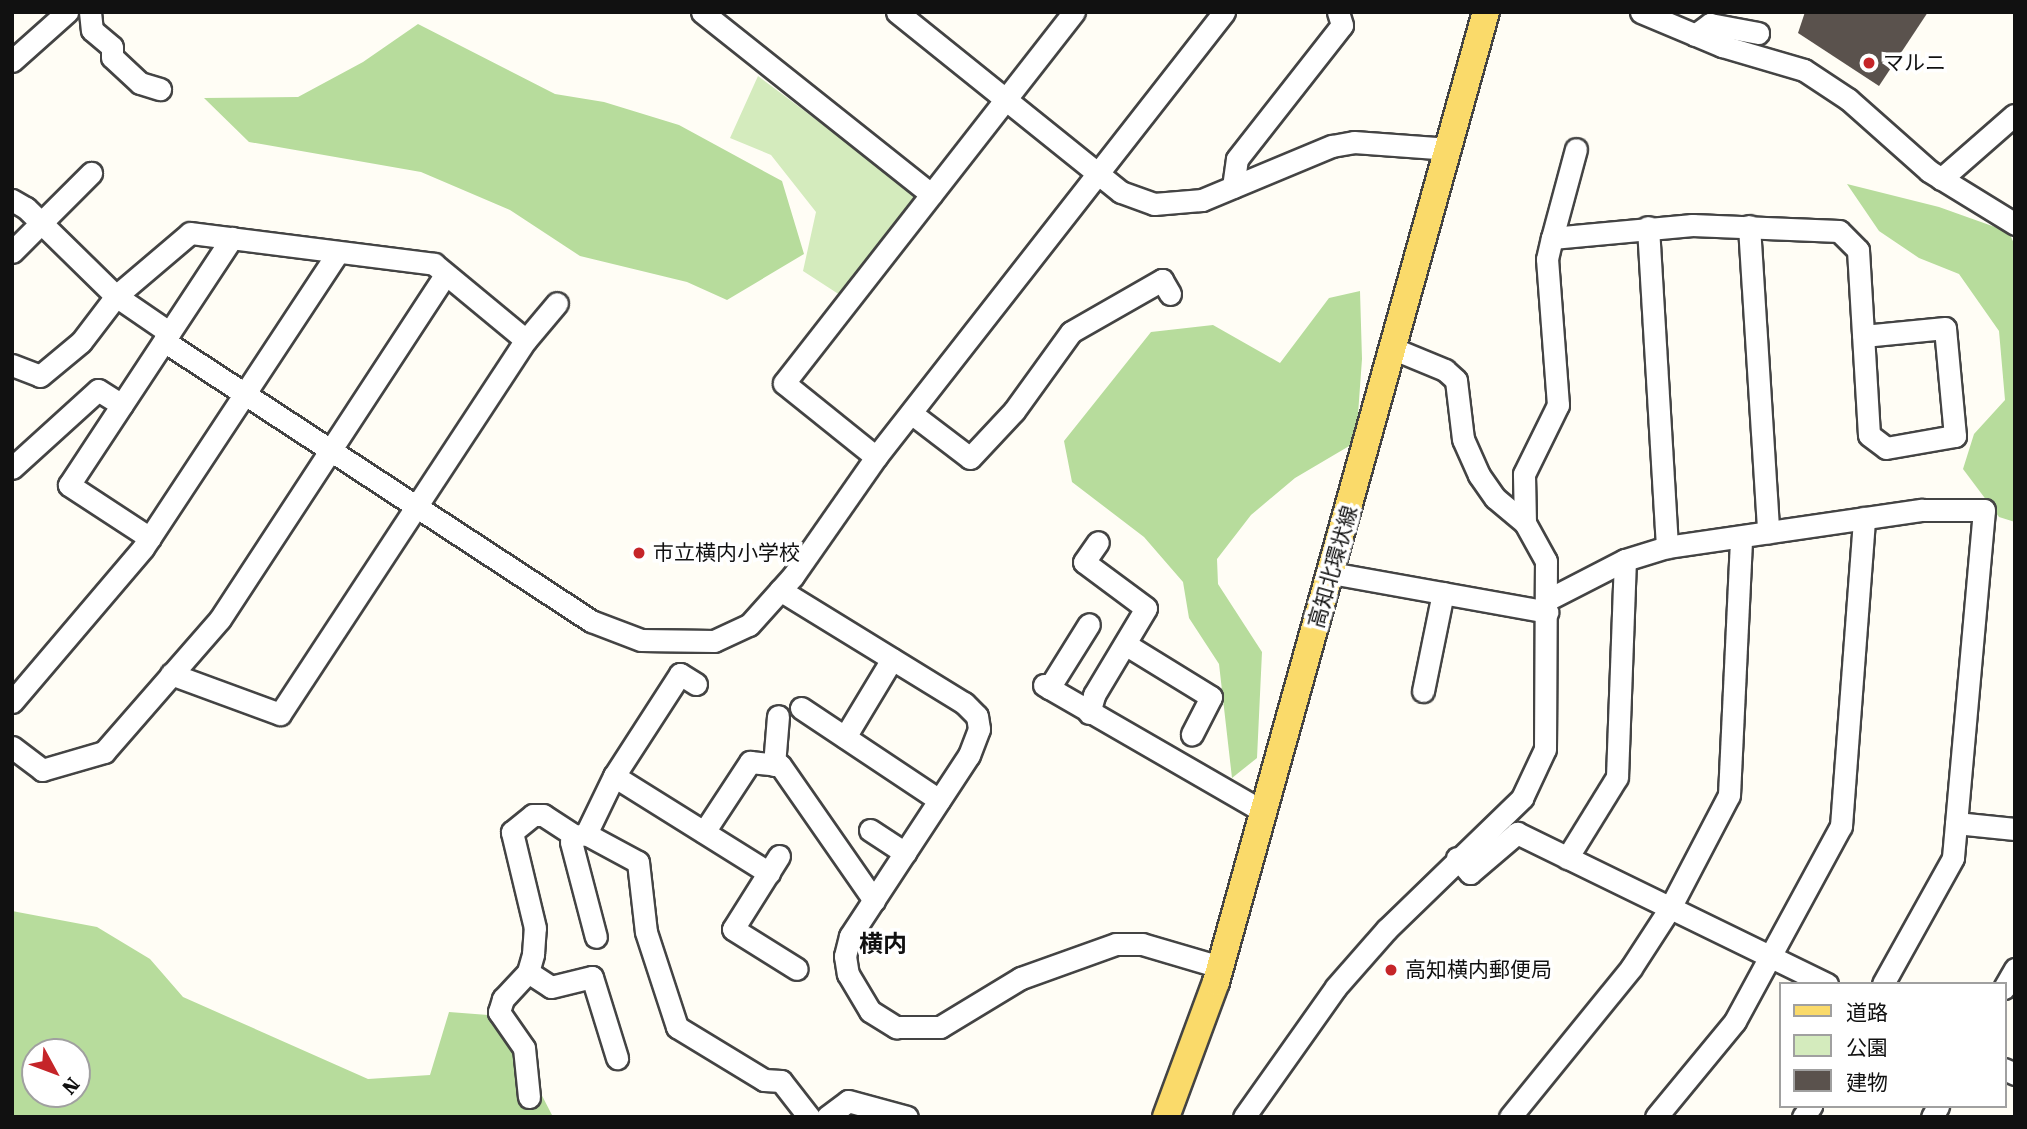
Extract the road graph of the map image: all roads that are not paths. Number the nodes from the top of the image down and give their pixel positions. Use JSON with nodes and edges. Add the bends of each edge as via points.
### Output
{"nodes":[{"id":1,"x":67,"y":12,"type":"edge"},
{"id":2,"x":90,"y":12,"type":"edge"},
{"id":3,"x":702,"y":12,"type":"edge"},
{"id":4,"x":897,"y":12,"type":"edge"},
{"id":5,"x":1074,"y":12,"type":"edge"},
{"id":6,"x":1224,"y":12,"type":"edge"},
{"id":7,"x":1338,"y":12,"type":"edge"},
{"id":8,"x":1486,"y":12,"type":"edge"},
{"id":9,"x":1642,"y":12,"type":"edge"},
{"id":10,"x":920,"y":19,"type":"edge"},
{"id":11,"x":1758,"y":33,"type":"dead end"},
{"id":12,"x":1695,"y":35,"type":"junction"},
{"id":13,"x":12,"y":61,"type":"edge"},
{"id":14,"x":160,"y":89,"type":"dead end"},
{"id":15,"x":1005,"y":99,"type":"junction"},
{"id":16,"x":2014,"y":115,"type":"edge"},
{"id":17,"x":1450,"y":149,"type":"junction"},
{"id":18,"x":1576,"y":149,"type":"dead end"},
{"id":19,"x":91,"y":173,"type":"dead end"},
{"id":20,"x":1099,"y":173,"type":"junction"},
{"id":21,"x":1941,"y":179,"type":"junction"},
{"id":22,"x":1233,"y":187,"type":"junction"},
{"id":23,"x":931,"y":194,"type":"junction"},
{"id":24,"x":12,"y":200,"type":"edge"},
{"id":25,"x":41,"y":223,"type":"junction"},
{"id":26,"x":2015,"y":224,"type":"edge"},
{"id":27,"x":1749,"y":226,"type":"junction"},
{"id":28,"x":1648,"y":227,"type":"junction"},
{"id":29,"x":232,"y":238,"type":"junction"},
{"id":30,"x":1552,"y":238,"type":"junction"},
{"id":31,"x":12,"y":252,"type":"edge"},
{"id":32,"x":338,"y":252,"type":"junction"},
{"id":33,"x":446,"y":274,"type":"junction"},
{"id":34,"x":1170,"y":294,"type":"dead end"},
{"id":35,"x":116,"y":296,"type":"junction"},
{"id":36,"x":557,"y":303,"type":"dead end"},
{"id":37,"x":1863,"y":335,"type":"junction"},
{"id":38,"x":167,"y":337,"type":"junction"},
{"id":39,"x":526,"y":340,"type":"junction"},
{"id":40,"x":1394,"y":348,"type":"junction"},
{"id":41,"x":12,"y":365,"type":"edge"},
{"id":42,"x":245,"y":394,"type":"junction"},
{"id":43,"x":122,"y":405,"type":"junction"},
{"id":44,"x":911,"y":413,"type":"junction"},
{"id":45,"x":331,"y":450,"type":"junction"},
{"id":46,"x":876,"y":457,"type":"junction"},
{"id":47,"x":12,"y":468,"type":"edge"},
{"id":48,"x":416,"y":507,"type":"junction"},
{"id":49,"x":1864,"y":518,"type":"junction"},
{"id":50,"x":1525,"y":523,"type":"junction"},
{"id":51,"x":1768,"y":532,"type":"junction"},
{"id":52,"x":1741,"y":537,"type":"junction"},
{"id":53,"x":150,"y":538,"type":"junction"},
{"id":54,"x":1098,"y":542,"type":"dead end"},
{"id":55,"x":1667,"y":547,"type":"junction"},
{"id":56,"x":1625,"y":560,"type":"junction"},
{"id":57,"x":1331,"y":573,"type":"junction"},
{"id":58,"x":780,"y":590,"type":"junction"},
{"id":59,"x":1443,"y":593,"type":"junction"},
{"id":60,"x":1549,"y":606,"type":"junction"},
{"id":61,"x":1089,"y":624,"type":"dead end"},
{"id":62,"x":1125,"y":644,"type":"junction"},
{"id":63,"x":892,"y":659,"type":"junction"},
{"id":64,"x":171,"y":674,"type":"junction"},
{"id":65,"x":696,"y":684,"type":"dead end"},
{"id":66,"x":1423,"y":691,"type":"dead end"},
{"id":67,"x":12,"y":702,"type":"edge"},
{"id":68,"x":801,"y":708,"type":"dead end"},
{"id":69,"x":1089,"y":713,"type":"junction"},
{"id":70,"x":778,"y":716,"type":"dead end"},
{"id":71,"x":1192,"y":734,"type":"dead end"},
{"id":72,"x":845,"y":737,"type":"junction"},
{"id":73,"x":12,"y":747,"type":"edge"},
{"id":74,"x":774,"y":765,"type":"junction"},
{"id":75,"x":614,"y":776,"type":"junction"},
{"id":76,"x":939,"y":800,"type":"junction"},
{"id":77,"x":1264,"y":812,"type":"junction"},
{"id":78,"x":1956,"y":823,"type":"junction"},
{"id":79,"x":2015,"y":829,"type":"edge"},
{"id":80,"x":870,"y":830,"type":"dead end"},
{"id":81,"x":704,"y":832,"type":"junction"},
{"id":82,"x":580,"y":835,"type":"junction"},
{"id":83,"x":905,"y":853,"type":"junction"},
{"id":84,"x":1457,"y":858,"type":"junction"},
{"id":85,"x":1567,"y":858,"type":"junction"},
{"id":86,"x":874,"y":900,"type":"junction"},
{"id":87,"x":1671,"y":908,"type":"junction"},
{"id":88,"x":596,"y":937,"type":"dead end"},
{"id":89,"x":1770,"y":956,"type":"junction"},
{"id":90,"x":1220,"y":967,"type":"junction"},
{"id":91,"x":2015,"y":969,"type":"edge"},
{"id":92,"x":797,"y":970,"type":"dead end"},
{"id":93,"x":528,"y":972,"type":"junction"},
{"id":94,"x":1823,"y":982,"type":"edge"},
{"id":95,"x":1884,"y":982,"type":"edge"},
{"id":96,"x":2006,"y":985,"type":"edge"},
{"id":97,"x":617,"y":1058,"type":"dead end"},
{"id":98,"x":529,"y":1097,"type":"dead end"},
{"id":99,"x":809,"y":1117,"type":"edge"},
{"id":100,"x":827,"y":1117,"type":"edge"},
{"id":101,"x":907,"y":1117,"type":"edge"},
{"id":102,"x":1166,"y":1117,"type":"edge"},
{"id":103,"x":1244,"y":1117,"type":"edge"},
{"id":104,"x":1510,"y":1117,"type":"edge"},
{"id":105,"x":1656,"y":1117,"type":"edge"}],
"edges":[{"from":1,"to":13,"type":"street"},
{"from":2,"to":14,"type":"street","via":[[92,30],[112,47],[112,57],[140,83]]},
{"from":3,"to":23,"type":"street"},
{"from":4,"to":10,"type":"street"},
{"from":5,"to":15,"type":"street"},
{"from":6,"to":20,"type":"street"},
{"from":7,"to":22,"type":"street","via":[[1342,25],[1237,159]]},
{"from":8,"to":17,"type":"main road","name":"高知北環状線"},
{"from":9,"to":12,"type":"street"},
{"from":10,"to":15,"type":"street"},
{"from":11,"to":12,"type":"street","via":[[1710,24]]},
{"from":12,"to":21,"type":"street","via":[[1810,74],[1848,99]]},
{"from":15,"to":20,"type":"street"},
{"from":15,"to":23,"type":"street"},
{"from":16,"to":21,"type":"street"},
{"from":17,"to":22,"type":"street","via":[[1343,144]]},
{"from":17,"to":40,"type":"main road","name":"高知北環状線"},
{"from":18,"to":30,"type":"street"},
{"from":19,"to":25,"type":"street"},
{"from":20,"to":22,"type":"street","via":[[1122,192],[1154,204],[1202,200]]},
{"from":20,"to":44,"type":"street"},
{"from":21,"to":26,"type":"street"},
{"from":23,"to":46,"type":"street","via":[[784,383]]},
{"from":24,"to":25,"type":"street"},
{"from":25,"to":31,"type":"street"},
{"from":25,"to":35,"type":"street"},
{"from":27,"to":28,"type":"street"},
{"from":27,"to":37,"type":"street","via":[[1839,231],[1858,250]]},
{"from":27,"to":51,"type":"street"},
{"from":28,"to":30,"type":"street"},
{"from":28,"to":55,"type":"street"},
{"from":29,"to":32,"type":"street"},
{"from":29,"to":35,"type":"street","via":[[190,233]]},
{"from":29,"to":38,"type":"street"},
{"from":30,"to":50,"type":"street","via":[[1547,259],[1559,405],[1524,474]]},
{"from":32,"to":33,"type":"street","via":[[434,264]]},
{"from":32,"to":42,"type":"street"},
{"from":33,"to":39,"type":"street"},
{"from":33,"to":45,"type":"street"},
{"from":34,"to":44,"type":"street","via":[[1162,280],[1071,332],[1014,411],[970,458]]},
{"from":35,"to":38,"type":"street"},
{"from":35,"to":41,"type":"street","via":[[81,342],[40,376]]},
{"from":36,"to":39,"type":"street"},
{"from":37,"to":37,"type":"street","via":[[1869,435],[1886,448],[1955,436],[1945,328]]},
{"from":38,"to":42,"type":"street"},
{"from":38,"to":43,"type":"street"},
{"from":39,"to":48,"type":"street"},
{"from":40,"to":50,"type":"street","via":[[1445,370],[1456,380],[1463,439],[1479,475],[1495,498]]},
{"from":40,"to":57,"type":"main road","name":"高知北環状線"},
{"from":42,"to":45,"type":"street"},
{"from":42,"to":53,"type":"street"},
{"from":43,"to":47,"type":"street","via":[[98,390]]},
{"from":43,"to":53,"type":"street","via":[[69,485]]},
{"from":44,"to":46,"type":"street"},
{"from":45,"to":48,"type":"street"},
{"from":45,"to":64,"type":"street","via":[[220,619]]},
{"from":46,"to":58,"type":"street","via":[[822,540]]},
{"from":48,"to":58,"type":"street","via":[[591,621],[626,637],[714,641],[749,625]]},
{"from":48,"to":64,"type":"street","via":[[280,714]]},
{"from":49,"to":51,"type":"street"},
{"from":49,"to":78,"type":"street","via":[[1922,510],[1984,510]]},
{"from":49,"to":89,"type":"street","via":[[1841,826]]},
{"from":50,"to":60,"type":"street","via":[[1546,561]]},
{"from":51,"to":52,"type":"street"},
{"from":52,"to":55,"type":"street"},
{"from":52,"to":87,"type":"street","via":[[1729,795]]},
{"from":53,"to":67,"type":"street"},
{"from":54,"to":62,"type":"street","via":[[1084,562],[1146,608]]},
{"from":55,"to":56,"type":"street"},
{"from":56,"to":60,"type":"street"},
{"from":56,"to":85,"type":"street","via":[[1617,777]]},
{"from":57,"to":59,"type":"street"},
{"from":57,"to":77,"type":"main road","name":"高知北環状線"},
{"from":58,"to":63,"type":"street"},
{"from":59,"to":60,"type":"street"},
{"from":59,"to":66,"type":"street"},
{"from":60,"to":84,"type":"street","via":[[1542,763],[1522,798]]},
{"from":61,"to":69,"type":"street","via":[[1046,686]]},
{"from":62,"to":69,"type":"street"},
{"from":62,"to":71,"type":"street","via":[[1211,697]]},
{"from":63,"to":72,"type":"street"},
{"from":63,"to":76,"type":"street","via":[[977,716],[976,743]]},
{"from":64,"to":73,"type":"street","via":[[104,752],[42,770]]},
{"from":65,"to":75,"type":"street","via":[[680,674]]},
{"from":68,"to":72,"type":"street"},
{"from":69,"to":77,"type":"street"},
{"from":70,"to":74,"type":"street"},
{"from":72,"to":76,"type":"street"},
{"from":74,"to":81,"type":"street","via":[[750,762]]},
{"from":74,"to":86,"type":"street","via":[[780,765]]},
{"from":75,"to":81,"type":"street"},
{"from":75,"to":82,"type":"street"},
{"from":76,"to":83,"type":"street"},
{"from":77,"to":90,"type":"main road","name":"高知北環状線"},
{"from":78,"to":79,"type":"street"},
{"from":78,"to":95,"type":"street","via":[[1953,858]]},
{"from":80,"to":83,"type":"street"},
{"from":81,"to":92,"type":"street","via":[[774,864],[733,929]]},
{"from":82,"to":88,"type":"street","via":[[571,842]]},
{"from":82,"to":93,"type":"street","via":[[533,815],[512,832],[535,928]]},
{"from":82,"to":99,"type":"street","via":[[638,862],[646,932],[677,1027],[764,1080],[781,1081]]},
{"from":83,"to":86,"type":"street"},
{"from":84,"to":85,"type":"street","via":[[1470,873],[1517,833]]},
{"from":84,"to":103,"type":"street","via":[[1336,986]]},
{"from":85,"to":87,"type":"street"},
{"from":86,"to":90,"type":"street","via":[[850,936],[848,974],[870,1011],[896,1027],[940,1027],[1021,978],[1116,944],[1142,944]]},
{"from":87,"to":89,"type":"street"},
{"from":87,"to":104,"type":"street","via":[[1631,968]]},
{"from":89,"to":94,"type":"street"},
{"from":89,"to":105,"type":"street","via":[[1735,1021]]},
{"from":90,"to":102,"type":"main road","name":"高知北環状線"},
{"from":91,"to":96,"type":"street"},
{"from":93,"to":97,"type":"street","via":[[551,987],[592,977]]},
{"from":93,"to":98,"type":"street","via":[[503,999],[499,1012],[524,1048]]},
{"from":100,"to":101,"type":"street","via":[[848,1101]]}]}
